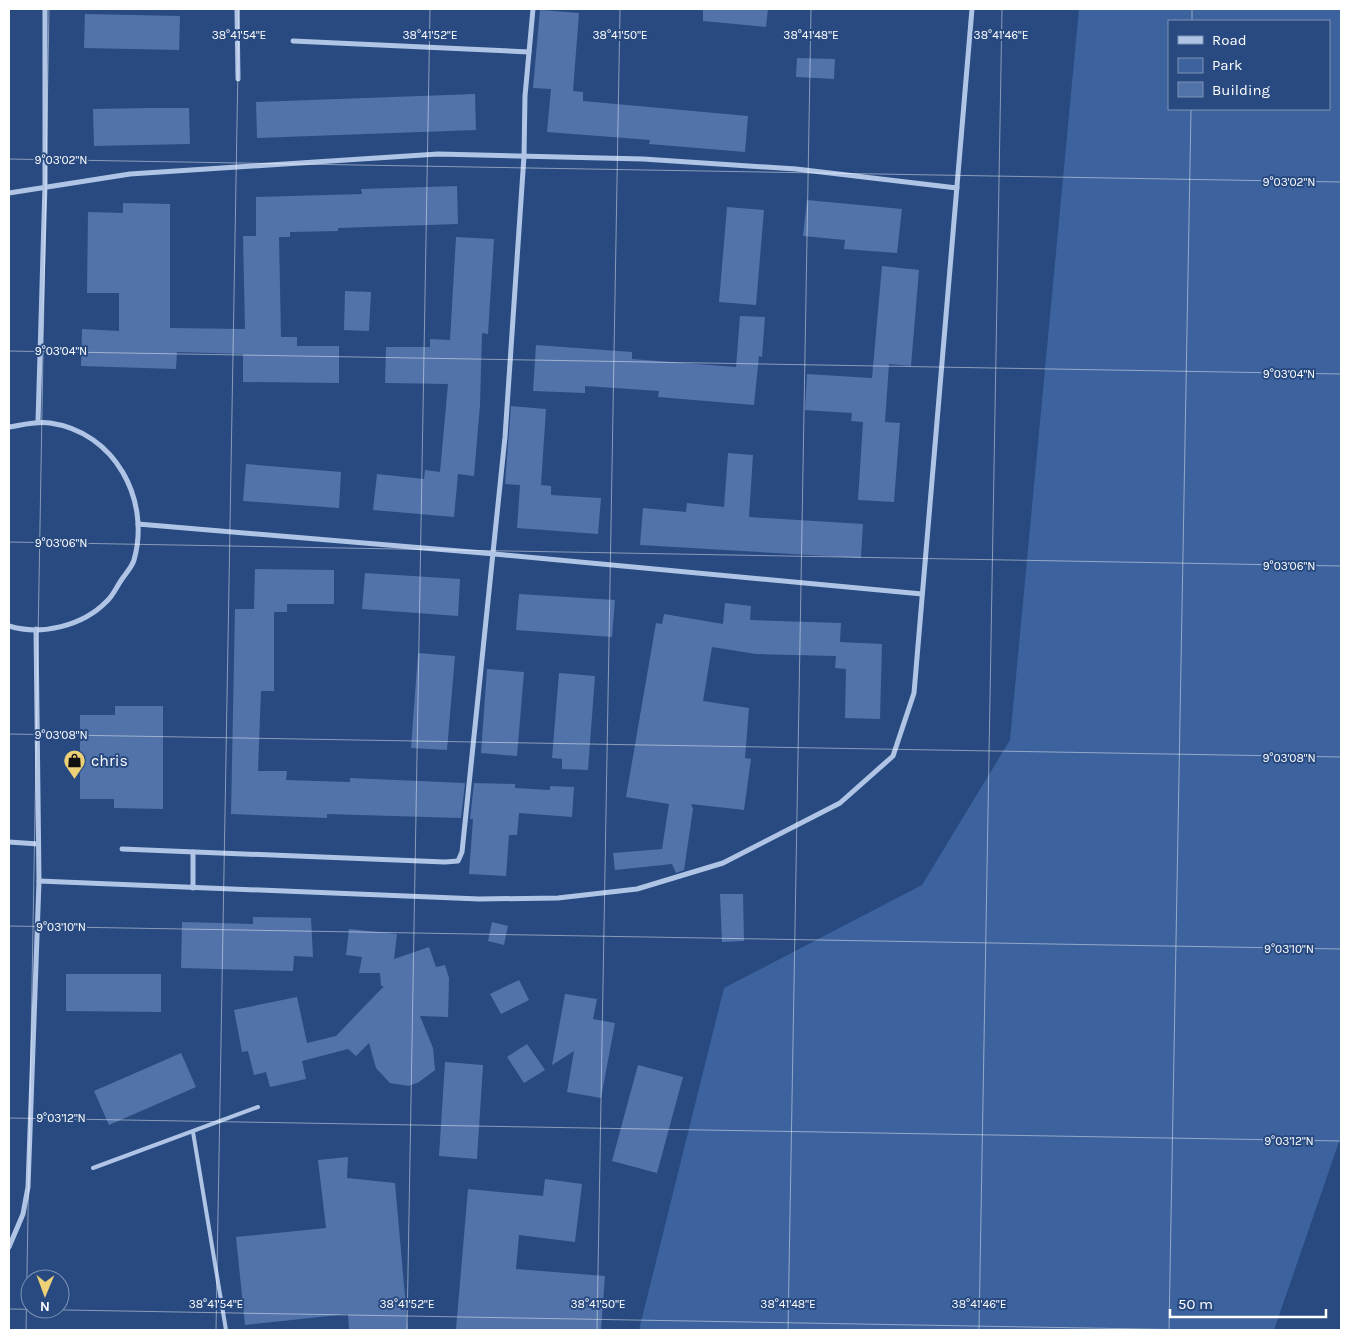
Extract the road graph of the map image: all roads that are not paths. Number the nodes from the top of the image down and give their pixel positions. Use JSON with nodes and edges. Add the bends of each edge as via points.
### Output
{"nodes":[{"id":1,"x":45,"y":9,"type":"edge"},
{"id":2,"x":238,"y":9,"type":"edge"},
{"id":3,"x":533,"y":9,"type":"edge"},
{"id":4,"x":972,"y":9,"type":"edge"},
{"id":5,"x":293,"y":41,"type":"dead end"},
{"id":6,"x":528,"y":52,"type":"junction"},
{"id":7,"x":238,"y":78,"type":"dead end"},
{"id":8,"x":524,"y":156,"type":"junction"},
{"id":9,"x":45,"y":185,"type":"junction"},
{"id":10,"x":957,"y":188,"type":"junction"},
{"id":11,"x":9,"y":192,"type":"edge"},
{"id":12,"x":38,"y":422,"type":"junction"},
{"id":13,"x":9,"y":426,"type":"edge"},
{"id":14,"x":138,"y":524,"type":"junction"},
{"id":15,"x":495,"y":554,"type":"junction"},
{"id":16,"x":922,"y":594,"type":"junction"},
{"id":17,"x":9,"y":626,"type":"edge"},
{"id":18,"x":36,"y":629,"type":"junction"},
{"id":19,"x":9,"y":842,"type":"edge"},
{"id":20,"x":38,"y":844,"type":"junction"},
{"id":21,"x":122,"y":849,"type":"dead end"},
{"id":22,"x":193,"y":852,"type":"junction"},
{"id":23,"x":39,"y":881,"type":"junction"},
{"id":24,"x":193,"y":888,"type":"junction"},
{"id":25,"x":258,"y":1108,"type":"dead end"},
{"id":26,"x":193,"y":1132,"type":"junction"},
{"id":27,"x":92,"y":1168,"type":"dead end"},
{"id":28,"x":9,"y":1247,"type":"edge"},
{"id":29,"x":226,"y":1330,"type":"edge"}],
"edges":[{"from":1,"to":9,"type":"street"},
{"from":2,"to":7,"type":"street"},
{"from":3,"to":6,"type":"street"},
{"from":4,"to":10,"type":"street"},
{"from":5,"to":6,"type":"street"},
{"from":6,"to":8,"type":"street"},
{"from":8,"to":9,"type":"street","via":[[438,154],[130,174]]},
{"from":8,"to":10,"type":"street","via":[[643,159],[796,169]]},
{"from":8,"to":15,"type":"street"},
{"from":9,"to":11,"type":"street"},
{"from":9,"to":12,"type":"street"},
{"from":10,"to":16,"type":"street"},
{"from":12,"to":13,"type":"street"},
{"from":12,"to":14,"type":"street","via":[[77,430],[107,451],[130,482],[139,514]]},
{"from":14,"to":15,"type":"street"},
{"from":14,"to":18,"type":"street","via":[[134,561],[108,601],[82,619],[47,630]]},
{"from":15,"to":16,"type":"street"},
{"from":15,"to":22,"type":"street","via":[[462,852],[458,861]]},
{"from":16,"to":24,"type":"street","via":[[914,693],[893,756],[840,803],[723,863],[637,889],[558,898],[479,899]]},
{"from":17,"to":18,"type":"street","via":[[21,630]]},
{"from":18,"to":20,"type":"street"},
{"from":19,"to":20,"type":"street"},
{"from":20,"to":23,"type":"street"},
{"from":21,"to":22,"type":"street"},
{"from":22,"to":24,"type":"street"},
{"from":23,"to":24,"type":"street"},
{"from":23,"to":28,"type":"street","via":[[28,1187],[23,1214]]},
{"from":25,"to":26,"type":"lane"},
{"from":26,"to":27,"type":"lane"},
{"from":26,"to":29,"type":"lane"}]}
